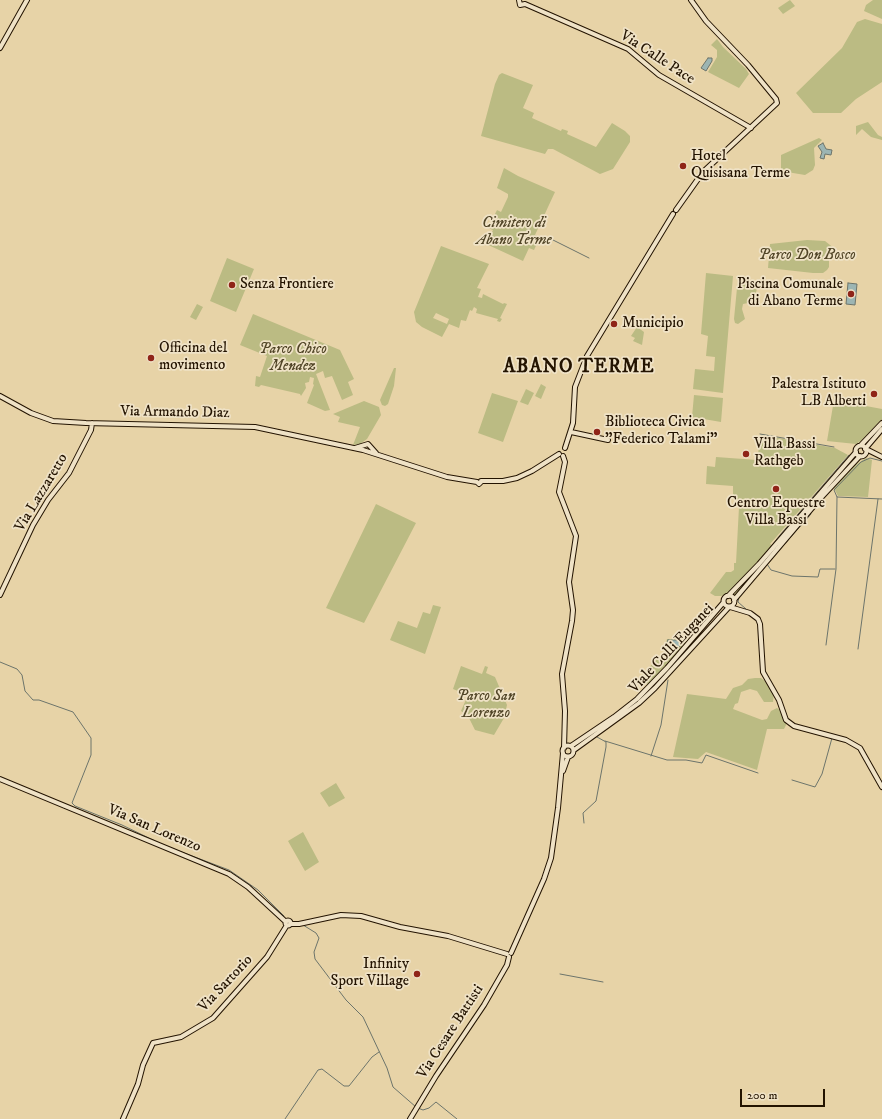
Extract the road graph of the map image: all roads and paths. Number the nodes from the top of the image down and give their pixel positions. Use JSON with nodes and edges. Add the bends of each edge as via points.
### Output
{"nodes":[{"id":1,"x":27,"y":0,"type":"edge"},
{"id":2,"x":519,"y":0,"type":"edge"},
{"id":3,"x":691,"y":0,"type":"edge"},
{"id":4,"x":525,"y":2,"type":"edge"},
{"id":5,"x":0,"y":48,"type":"edge"},
{"id":6,"x":751,"y":128,"type":"junction"},
{"id":7,"x":0,"y":396,"type":"edge"},
{"id":8,"x":92,"y":423,"type":"junction"},
{"id":9,"x":882,"y":423,"type":"edge"},
{"id":10,"x":882,"y":429,"type":"edge"},
{"id":11,"x":571,"y":432,"type":"junction"},
{"id":12,"x":608,"y":440,"type":"dead end"},
{"id":13,"x":861,"y":445,"type":"junction"},
{"id":14,"x":565,"y":448,"type":"junction"},
{"id":15,"x":866,"y":449,"type":"junction"},
{"id":16,"x":856,"y":452,"type":"junction"},
{"id":17,"x":559,"y":454,"type":"junction"},
{"id":18,"x":862,"y":455,"type":"junction"},
{"id":19,"x":563,"y":456,"type":"junction"},
{"id":20,"x":876,"y":456,"type":"junction"},
{"id":21,"x":882,"y":457,"type":"edge"},
{"id":22,"x":0,"y":595,"type":"edge"},
{"id":23,"x":728,"y":596,"type":"junction"},
{"id":24,"x":734,"y":600,"type":"junction"},
{"id":25,"x":723,"y":602,"type":"junction"},
{"id":26,"x":730,"y":607,"type":"junction"},
{"id":27,"x":740,"y":609,"type":"junction"},
{"id":28,"x":568,"y":748,"type":"junction"},
{"id":29,"x":568,"y":757,"type":"junction"},
{"id":30,"x":562,"y":778,"type":"junction"},
{"id":31,"x":0,"y":779,"type":"edge"},
{"id":32,"x":882,"y":787,"type":"edge"},
{"id":33,"x":288,"y":923,"type":"junction"},
{"id":34,"x":509,"y":955,"type":"junction"},
{"id":35,"x":123,"y":1119,"type":"edge"},
{"id":36,"x":410,"y":1119,"type":"edge"}],
"edges":[{"from":1,"to":5,"type":"street"},
{"from":2,"to":4,"type":"street","name":"Via Calle Pace","via":[[520,5]]},
{"from":3,"to":6,"type":"street","name":"Via Cesare Battisti","via":[[702,16],[776,99],[777,103],[771,111]]},
{"from":4,"to":6,"type":"street","name":"Via Calle Pace","via":[[628,50],[670,81]]},
{"from":6,"to":11,"type":"street","name":"Via Cesare Battisti","via":[[703,172],[675,212],[592,346],[575,387]]},
{"from":7,"to":8,"type":"street","name":"Via Armando Diaz","via":[[46,419]]},
{"from":8,"to":17,"type":"street","name":"Via Armando Diaz","via":[[255,427],[366,449],[447,477],[479,482],[517,478]]},
{"from":8,"to":22,"type":"street","name":"Via Lazzaretto","via":[[91,430],[68,473],[33,525]]},
{"from":9,"to":13,"type":"street","name":"Viale Colli Euganei"},
{"from":10,"to":15,"type":"street","name":"Viale Colli Euganei"},
{"from":11,"to":12,"type":"street"},
{"from":11,"to":14,"type":"street","name":"Via Cesare Battisti"},
{"from":13,"to":15,"type":"street"},
{"from":13,"to":16,"type":"street","name":"Viale Colli Euganei","via":[[856,447]]},
{"from":14,"to":17,"type":"street","name":"Via Armando Diaz","via":[[562,448]]},
{"from":14,"to":19,"type":"street","name":"Via Cesare Battisti","via":[[566,453]]},
{"from":15,"to":18,"type":"street","name":"Viale Colli Euganei"},
{"from":15,"to":20,"type":"street"},
{"from":16,"to":18,"type":"street"},
{"from":16,"to":23,"type":"street","name":"Viale Colli Euganei"},
{"from":17,"to":19,"type":"street"},
{"from":18,"to":20,"type":"street"},
{"from":18,"to":24,"type":"street","name":"Viale Colli Euganei","via":[[818,501]]},
{"from":19,"to":28,"type":"street","name":"Via Cesare Battisti","via":[[559,492],[576,536],[568,582],[573,610],[572,621],[562,674],[564,731]]},
{"from":20,"to":21,"type":"street"},
{"from":23,"to":24,"type":"street","name":"Viale Colli Euganei"},
{"from":23,"to":25,"type":"street","name":"Viale Colli Euganei"},
{"from":24,"to":26,"type":"street","name":"Viale Colli Euganei"},
{"from":24,"to":27,"type":"street"},
{"from":25,"to":26,"type":"street","name":"Viale Colli Euganei"},
{"from":25,"to":28,"type":"street","name":"Viale Colli Euganei","via":[[637,699]]},
{"from":26,"to":27,"type":"street"},
{"from":26,"to":28,"type":"street","name":"Viale Colli Euganei","via":[[639,703]]},
{"from":27,"to":32,"type":"street","via":[[758,619],[763,672],[779,700],[786,720],[794,726],[846,740],[860,748]]},
{"from":28,"to":29,"type":"street"},
{"from":28,"to":29,"type":"street","name":"Via Cesare Battisti","via":[[573,755]]},
{"from":28,"to":30,"type":"street","name":"Via Cesare Battisti"},
{"from":29,"to":30,"type":"street","name":"Via Cesare Battisti"},
{"from":30,"to":34,"type":"street","name":"Via Cesare Battisti","via":[[551,858]]},
{"from":31,"to":33,"type":"street","name":"Via San Lorenzo","via":[[228,874],[248,886]]},
{"from":33,"to":34,"type":"street","via":[[299,924],[341,915],[361,916],[448,936]]},
{"from":33,"to":35,"type":"street","name":"Via Sartorio","via":[[267,957],[213,1018],[181,1038],[153,1043]]},
{"from":34,"to":36,"type":"street","name":"Via Cesare Battisti","via":[[507,965],[484,1005]]}]}
